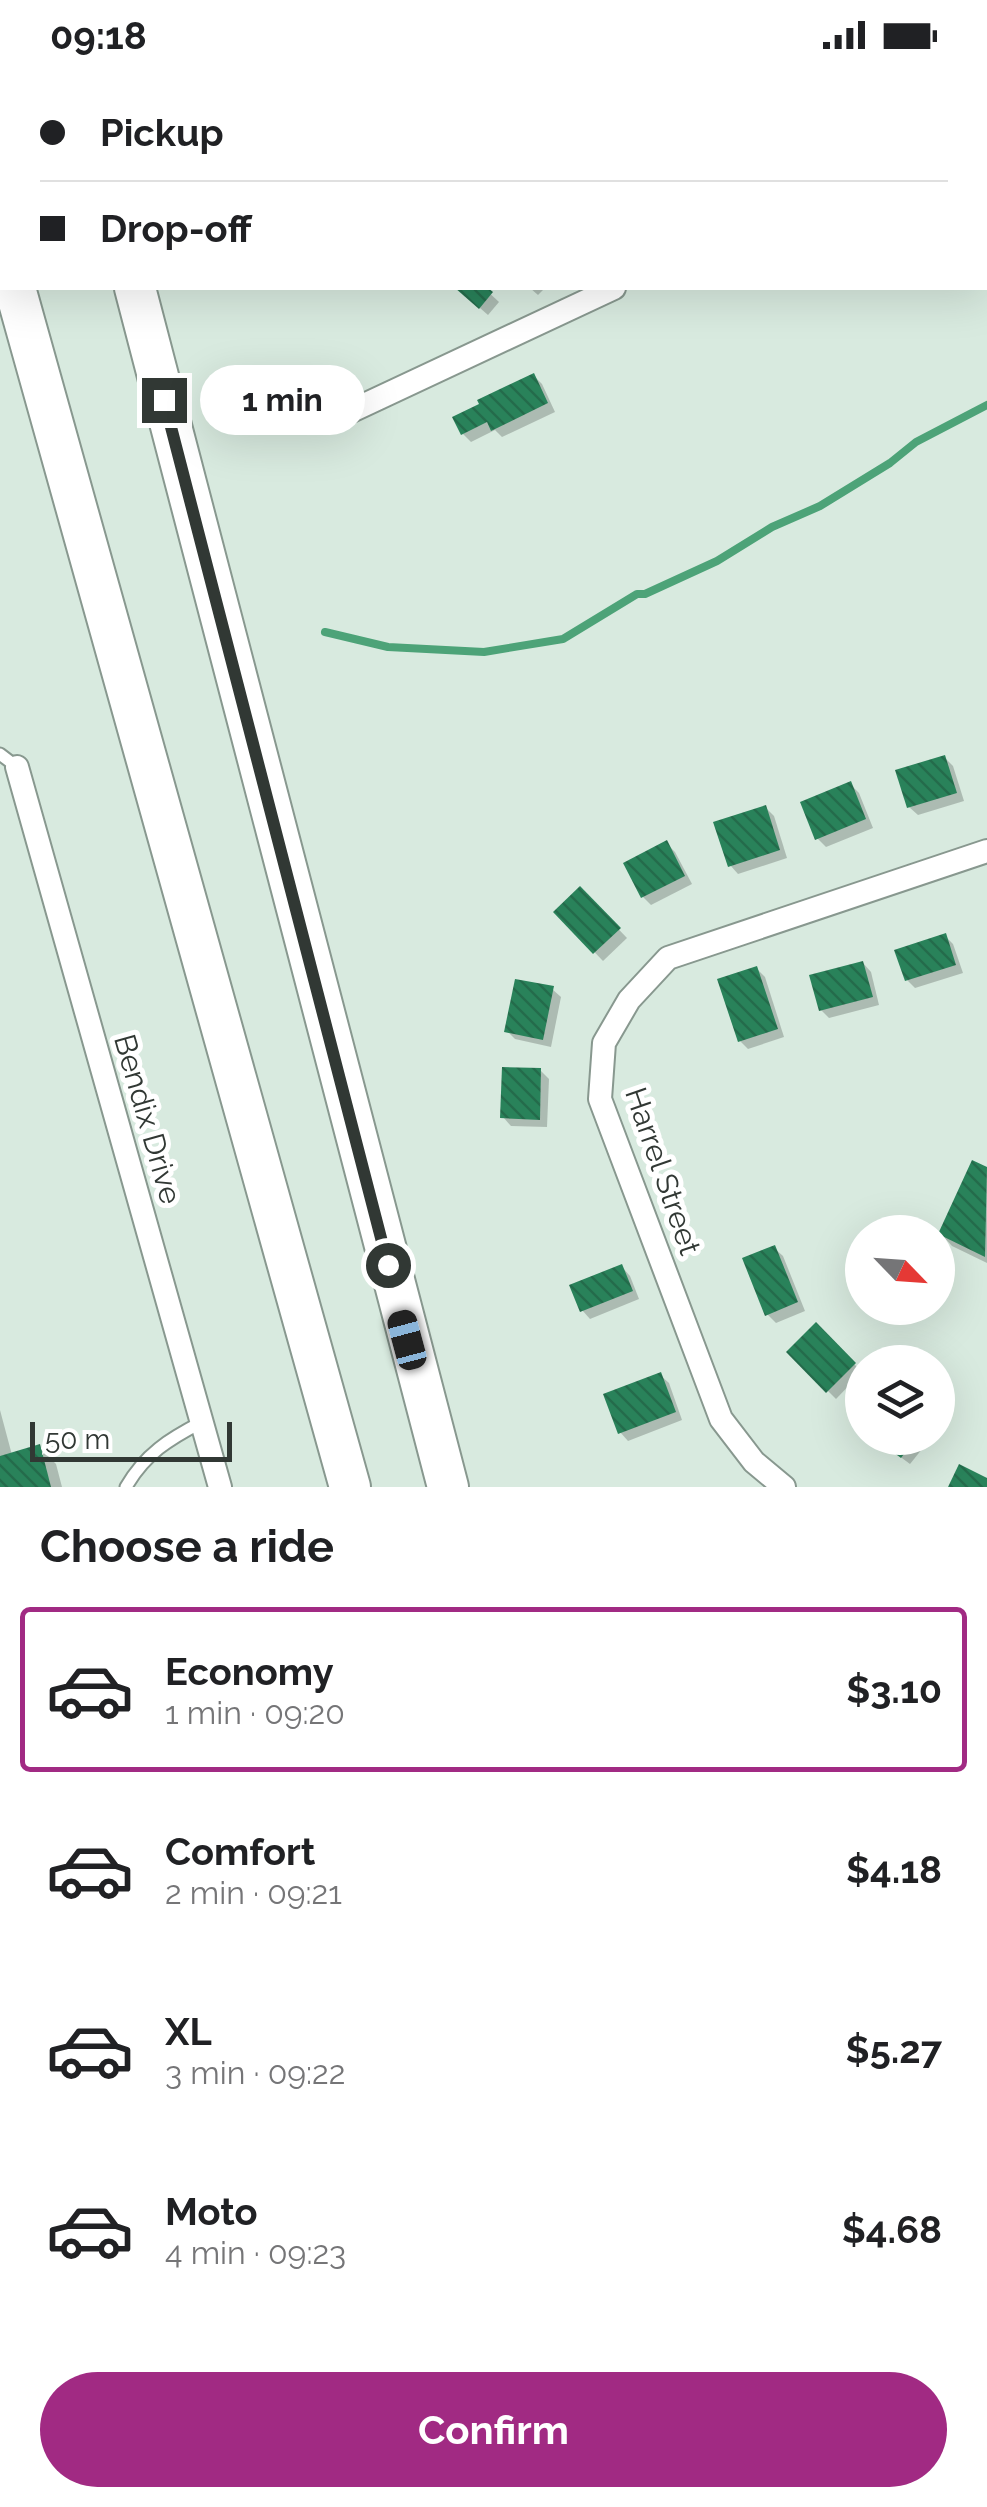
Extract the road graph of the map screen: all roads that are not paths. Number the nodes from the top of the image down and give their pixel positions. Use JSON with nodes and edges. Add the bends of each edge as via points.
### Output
{"nodes":[{"id":1,"x":16,"y":290,"type":"edge"},
{"id":2,"x":136,"y":290,"type":"edge"},
{"id":3,"x":610,"y":290,"type":"edge"},
{"id":4,"x":345,"y":414,"type":"dead end"},
{"id":5,"x":8,"y":760,"type":"edge"},
{"id":6,"x":987,"y":852,"type":"edge"},
{"id":7,"x":202,"y":1422,"type":"junction"},
{"id":8,"x":126,"y":1487,"type":"edge"},
{"id":9,"x":220,"y":1487,"type":"edge"},
{"id":10,"x":350,"y":1487,"type":"edge"},
{"id":11,"x":448,"y":1487,"type":"edge"},
{"id":12,"x":784,"y":1487,"type":"edge"}],
"edges":[{"from":1,"to":10,"type":"highway"},
{"from":2,"to":11,"type":"highway"},
{"from":3,"to":4,"type":"street"},
{"from":5,"to":7,"type":"street","name":"Bendix Drive"},
{"from":6,"to":12,"type":"street","name":"Harrel Street","via":[[668,958],[629,1000],[604,1043],[600,1099],[722,1419],[754,1462]]},
{"from":7,"to":8,"type":"lane","via":[[162,1443]]},
{"from":7,"to":9,"type":"street","name":"Bendix Drive"}]}
